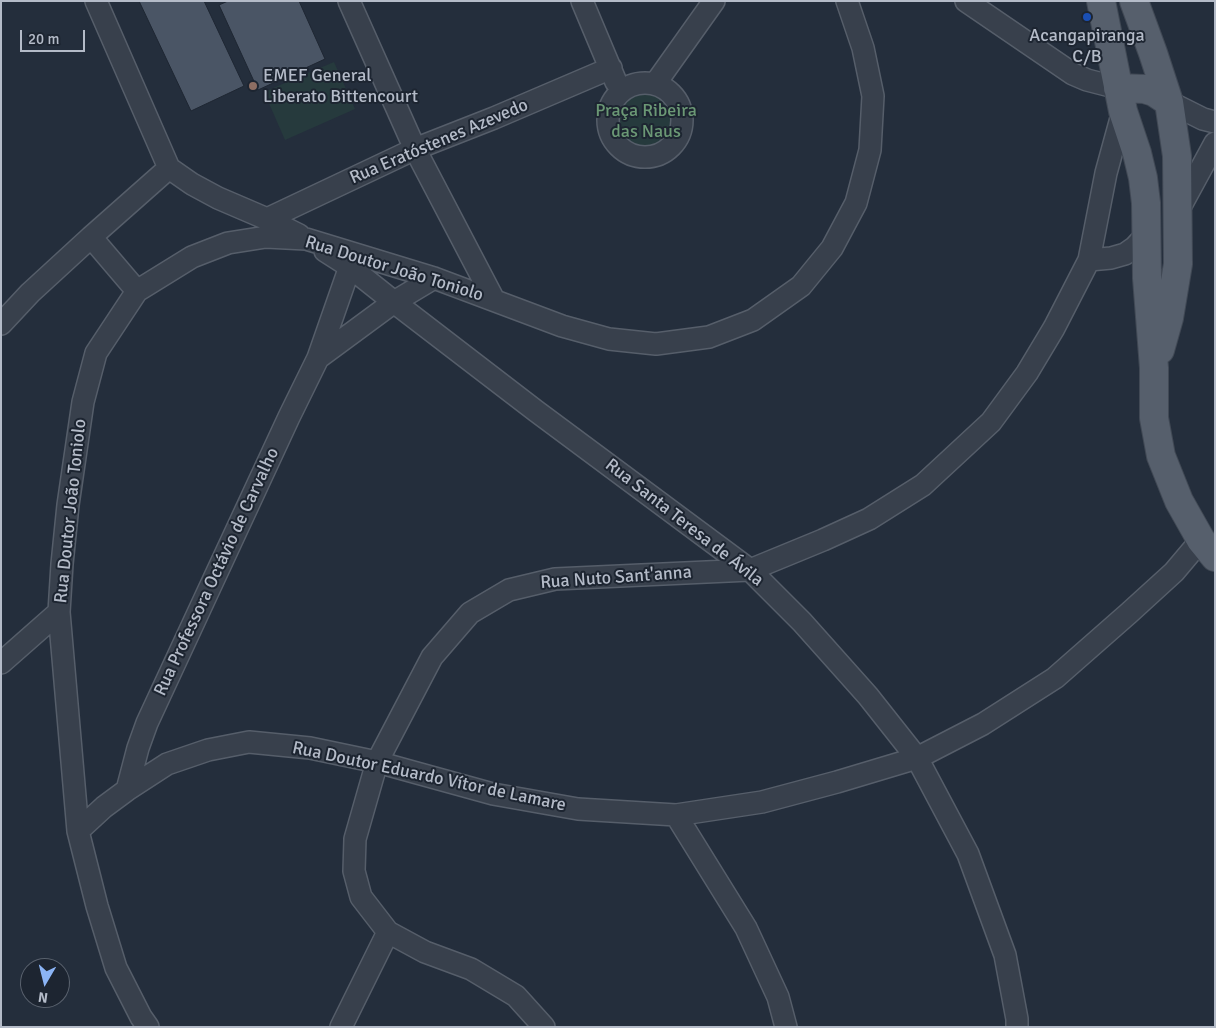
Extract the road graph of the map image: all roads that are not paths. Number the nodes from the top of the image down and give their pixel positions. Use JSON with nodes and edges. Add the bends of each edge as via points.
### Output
{"nodes":[{"id":1,"x":96,"y":1,"type":"edge"},
{"id":2,"x":349,"y":1,"type":"edge"},
{"id":3,"x":582,"y":1,"type":"edge"},
{"id":4,"x":714,"y":1,"type":"edge"},
{"id":5,"x":847,"y":1,"type":"edge"},
{"id":6,"x":966,"y":1,"type":"edge"},
{"id":7,"x":1101,"y":1,"type":"edge"},
{"id":8,"x":1134,"y":1,"type":"edge"},
{"id":9,"x":611,"y":68,"type":"junction"},
{"id":10,"x":655,"y":84,"type":"junction"},
{"id":11,"x":621,"y":92,"type":"junction"},
{"id":12,"x":1120,"y":100,"type":"junction"},
{"id":13,"x":1169,"y":102,"type":"junction"},
{"id":14,"x":1215,"y":122,"type":"edge"},
{"id":15,"x":1215,"y":144,"type":"edge"},
{"id":16,"x":415,"y":149,"type":"junction"},
{"id":17,"x":168,"y":168,"type":"junction"},
{"id":18,"x":1178,"y":211,"type":"junction"},
{"id":19,"x":267,"y":219,"type":"junction"},
{"id":20,"x":1147,"y":234,"type":"junction"},
{"id":21,"x":91,"y":237,"type":"junction"},
{"id":22,"x":306,"y":239,"type":"junction"},
{"id":23,"x":353,"y":260,"type":"junction"},
{"id":24,"x":1089,"y":260,"type":"junction"},
{"id":25,"x":434,"y":278,"type":"junction"},
{"id":26,"x":137,"y":291,"type":"junction"},
{"id":27,"x":494,"y":300,"type":"junction"},
{"id":28,"x":394,"y":302,"type":"junction"},
{"id":29,"x":1,"y":324,"type":"edge"},
{"id":30,"x":318,"y":358,"type":"junction"},
{"id":31,"x":1154,"y":368,"type":"junction"},
{"id":32,"x":1208,"y":548,"type":"edge"},
{"id":33,"x":750,"y":570,"type":"junction"},
{"id":34,"x":59,"y":612,"type":"junction"},
{"id":35,"x":1,"y":663,"type":"edge"},
{"id":36,"x":917,"y":758,"type":"junction"},
{"id":37,"x":377,"y":762,"type":"junction"},
{"id":38,"x":127,"y":790,"type":"junction"},
{"id":39,"x":676,"y":815,"type":"junction"},
{"id":40,"x":78,"y":830,"type":"junction"},
{"id":41,"x":388,"y":932,"type":"junction"},
{"id":42,"x":148,"y":1027,"type":"edge"},
{"id":43,"x":341,"y":1027,"type":"edge"},
{"id":44,"x":544,"y":1027,"type":"edge"},
{"id":45,"x":786,"y":1027,"type":"edge"},
{"id":46,"x":1017,"y":1027,"type":"edge"}],
"edges":[{"from":1,"to":17,"type":"street"},
{"from":2,"to":16,"type":"street"},
{"from":3,"to":9,"type":"street"},
{"from":4,"to":10,"type":"street"},
{"from":5,"to":27,"type":"street","name":"Rua Doutor João Toniolo","via":[[863,48],[873,96],[870,150],[856,203],[832,248],[801,286],[753,320],[709,337],[656,344],[609,339],[562,326]]},
{"from":6,"to":12,"type":"street","via":[[1073,74]]},
{"from":7,"to":12,"type":"main road"},
{"from":8,"to":13,"type":"main road"},
{"from":9,"to":11,"type":"street"},
{"from":9,"to":16,"type":"street","name":"Rua Eratóstenes Azevedo"},
{"from":10,"to":11,"type":"street","via":[[643,83]]},
{"from":10,"to":11,"type":"street","via":[[676,99],[682,111],[683,124],[671,148],[660,155],[634,156],[613,140],[608,128],[608,114],[612,102]]},
{"from":12,"to":13,"type":"main road","via":[[1144,88]]},
{"from":12,"to":20,"type":"main road","via":[[1143,178]]},
{"from":12,"to":24,"type":"street","name":"Rua Nuto Sant'anna"},
{"from":13,"to":14,"type":"street"},
{"from":13,"to":18,"type":"main road","via":[[1177,156]]},
{"from":15,"to":18,"type":"street"},
{"from":16,"to":19,"type":"street","name":"Rua Eratóstenes Azevedo"},
{"from":16,"to":27,"type":"street"},
{"from":17,"to":19,"type":"street","via":[[218,198]]},
{"from":17,"to":21,"type":"street"},
{"from":18,"to":20,"type":"main road","via":[[1169,221]]},
{"from":18,"to":31,"type":"main road","via":[[1178,264],[1169,318]]},
{"from":19,"to":22,"type":"street"},
{"from":20,"to":24,"type":"street","via":[[1125,254]]},
{"from":20,"to":31,"type":"main road"},
{"from":21,"to":26,"type":"street"},
{"from":21,"to":29,"type":"street"},
{"from":22,"to":23,"type":"street","name":"Rua Doutor João Toniolo"},
{"from":22,"to":26,"type":"street","name":"Rua Doutor João Toniolo","via":[[266,237],[228,242],[192,257]]},
{"from":23,"to":25,"type":"street","name":"Rua Doutor João Toniolo"},
{"from":23,"to":28,"type":"street","name":"Rua Santa Teresa de Ávila"},
{"from":23,"to":30,"type":"street","name":"Rua Professora Octávio de Carvalho"},
{"from":24,"to":33,"type":"street","name":"Rua Nuto Sant'anna","via":[[1027,373],[991,422],[924,485],[870,519]]},
{"from":25,"to":27,"type":"street","name":"Rua Doutor João Toniolo"},
{"from":25,"to":28,"type":"street","name":"Rua Professora Octávio de Carvalho"},
{"from":26,"to":34,"type":"street","name":"Rua Doutor João Toniolo","via":[[96,353],[83,402],[68,505]]},
{"from":28,"to":30,"type":"street","name":"Rua Professora Octávio de Carvalho"},
{"from":28,"to":33,"type":"street","name":"Rua Santa Teresa de Ávila"},
{"from":30,"to":38,"type":"street","name":"Rua Professora Octávio de Carvalho","via":[[147,723]]},
{"from":31,"to":32,"type":"main road","via":[[1154,418],[1161,456],[1179,501]]},
{"from":32,"to":36,"type":"street","name":"Rua Doutor Eduardo Vítor de Lamare","via":[[1174,572],[1055,678],[983,724]]},
{"from":33,"to":36,"type":"street","name":"Rua Santa Teresa de Ávila","via":[[868,696]]},
{"from":33,"to":37,"type":"street","name":"Rua Nuto Sant'anna","via":[[555,579],[508,590],[470,613],[432,657]]},
{"from":34,"to":35,"type":"street"},
{"from":34,"to":40,"type":"street","name":"Rua Doutor João Toniolo"},
{"from":36,"to":39,"type":"street","name":"Rua Doutor Eduardo Vítor de Lamare","via":[[762,802]]},
{"from":36,"to":46,"type":"street","name":"Rua Santa Teresa de Ávila","via":[[968,854],[1005,955]]},
{"from":37,"to":38,"type":"street","name":"Rua Doutor Eduardo Vítor de Lamare","via":[[310,748],[249,742],[208,750],[167,764]]},
{"from":37,"to":39,"type":"street","name":"Rua Doutor Eduardo Vítor de Lamare","via":[[502,796],[578,809]]},
{"from":37,"to":41,"type":"street","name":"Rua Nuto Sant'anna","via":[[355,839],[354,871],[361,897]]},
{"from":38,"to":40,"type":"street","name":"Rua Doutor Eduardo Vítor de Lamare"},
{"from":39,"to":45,"type":"street","via":[[746,928],[778,996]]},
{"from":40,"to":42,"type":"street","name":"Rua Doutor João Toniolo","via":[[116,968]]},
{"from":41,"to":43,"type":"street"},
{"from":41,"to":44,"type":"street","name":"Rua Nuto Sant'anna","via":[[425,952],[471,969],[516,996]]}]}
